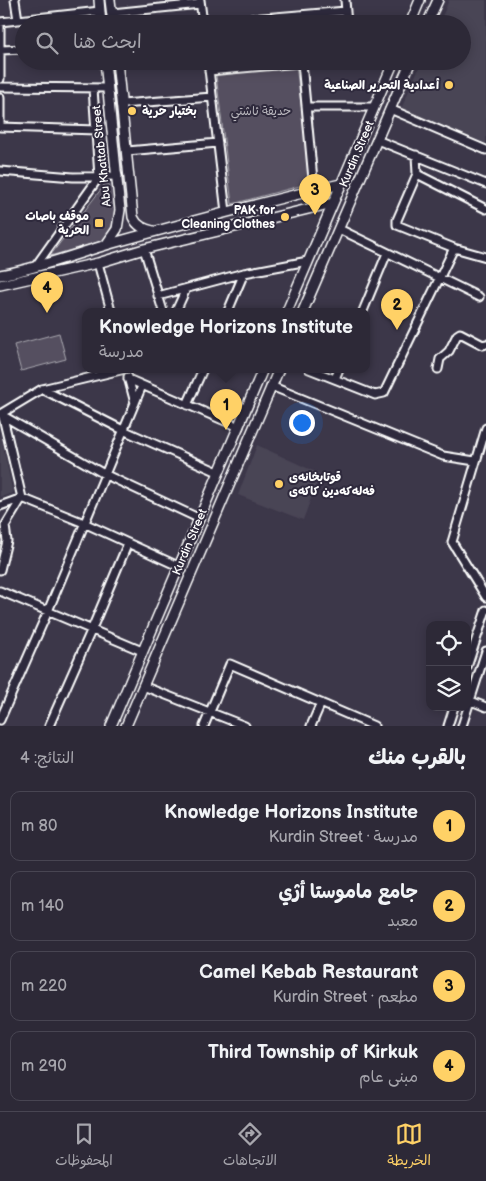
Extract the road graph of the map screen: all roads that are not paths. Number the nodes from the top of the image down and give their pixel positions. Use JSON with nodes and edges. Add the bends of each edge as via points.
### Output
{"nodes":[{"id":1,"x":15,"y":0,"type":"edge"},
{"id":2,"x":99,"y":0,"type":"edge"},
{"id":3,"x":110,"y":0,"type":"edge"},
{"id":4,"x":345,"y":0,"type":"edge"},
{"id":5,"x":420,"y":0,"type":"edge"},
{"id":6,"x":438,"y":0,"type":"edge"},
{"id":7,"x":200,"y":2,"type":"edge"},
{"id":8,"x":100,"y":11,"type":"junction"},
{"id":9,"x":346,"y":12,"type":"junction"},
{"id":10,"x":112,"y":13,"type":"joint"},
{"id":11,"x":17,"y":15,"type":"edge"},
{"id":12,"x":64,"y":15,"type":"edge"},
{"id":13,"x":100,"y":15,"type":"edge"},
{"id":14,"x":202,"y":15,"type":"edge"},
{"id":15,"x":307,"y":15,"type":"edge"},
{"id":16,"x":346,"y":15,"type":"edge"},
{"id":17,"x":414,"y":15,"type":"edge"},
{"id":18,"x":431,"y":15,"type":"edge"},
{"id":19,"x":15,"y":20,"type":"edge"},
{"id":20,"x":0,"y":22,"type":"edge"},
{"id":21,"x":15,"y":49,"type":"edge"},
{"id":22,"x":1,"y":50,"type":"edge"},
{"id":23,"x":106,"y":70,"type":"edge"},
{"id":24,"x":118,"y":70,"type":"edge"},
{"id":25,"x":221,"y":70,"type":"edge"},
{"id":26,"x":303,"y":70,"type":"edge"},
{"id":27,"x":390,"y":70,"type":"edge"},
{"id":28,"x":400,"y":70,"type":"edge"},
{"id":29,"x":408,"y":70,"type":"edge"},
{"id":30,"x":209,"y":71,"type":"joint"},
{"id":31,"x":406,"y":74,"type":"junction"},
{"id":32,"x":0,"y":79,"type":"edge"},
{"id":33,"x":0,"y":86,"type":"edge"},
{"id":34,"x":93,"y":88,"type":"junction"},
{"id":35,"x":107,"y":88,"type":"junction"},
{"id":36,"x":212,"y":97,"type":"junction"},
{"id":37,"x":0,"y":98,"type":"edge"},
{"id":38,"x":122,"y":104,"type":"junction"},
{"id":39,"x":307,"y":107,"type":"junction"},
{"id":40,"x":374,"y":108,"type":"junction"},
{"id":41,"x":390,"y":109,"type":"junction"},
{"id":42,"x":0,"y":127,"type":"edge"},
{"id":43,"x":97,"y":130,"type":"junction"},
{"id":44,"x":377,"y":140,"type":"junction"},
{"id":45,"x":218,"y":143,"type":"junction"},
{"id":46,"x":486,"y":150,"type":"edge"},
{"id":47,"x":126,"y":151,"type":"junction"},
{"id":48,"x":416,"y":155,"type":"junction"},
{"id":49,"x":0,"y":171,"type":"edge"},
{"id":50,"x":417,"y":174,"type":"junction"},
{"id":51,"x":118,"y":176,"type":"junction"},
{"id":52,"x":99,"y":177,"type":"junction"},
{"id":53,"x":342,"y":184,"type":"junction"},
{"id":54,"x":486,"y":184,"type":"edge"},
{"id":55,"x":314,"y":190,"type":"junction"},
{"id":56,"x":333,"y":204,"type":"junction"},
{"id":57,"x":132,"y":209,"type":"junction"},
{"id":58,"x":486,"y":209,"type":"edge"},
{"id":59,"x":120,"y":210,"type":"junction"},
{"id":60,"x":226,"y":212,"type":"junction"},
{"id":61,"x":339,"y":229,"type":"junction"},
{"id":62,"x":156,"y":231,"type":"junction"},
{"id":63,"x":106,"y":245,"type":"junction"},
{"id":64,"x":454,"y":248,"type":"junction"},
{"id":65,"x":144,"y":250,"type":"junction"},
{"id":66,"x":387,"y":253,"type":"junction"},
{"id":67,"x":486,"y":257,"type":"edge"},
{"id":68,"x":308,"y":261,"type":"junction"},
{"id":69,"x":98,"y":263,"type":"junction"},
{"id":70,"x":35,"y":268,"type":"junction"},
{"id":71,"x":244,"y":273,"type":"junction"},
{"id":72,"x":0,"y":275,"type":"edge"},
{"id":73,"x":438,"y":278,"type":"junction"},
{"id":74,"x":0,"y":285,"type":"edge"},
{"id":75,"x":186,"y":289,"type":"junction"},
{"id":76,"x":158,"y":296,"type":"junction"},
{"id":77,"x":479,"y":297,"type":"dead end"},
{"id":78,"x":110,"y":308,"type":"edge"},
{"id":79,"x":162,"y":308,"type":"edge"},
{"id":80,"x":177,"y":308,"type":"edge"},
{"id":81,"x":229,"y":308,"type":"edge"},
{"id":82,"x":288,"y":308,"type":"edge"},
{"id":83,"x":304,"y":308,"type":"edge"},
{"id":84,"x":364,"y":308,"type":"edge"},
{"id":85,"x":486,"y":344,"type":"edge"},
{"id":86,"x":438,"y":369,"type":"dead end"},
{"id":87,"x":108,"y":373,"type":"edge"},
{"id":88,"x":126,"y":373,"type":"edge"},
{"id":89,"x":201,"y":373,"type":"edge"},
{"id":90,"x":261,"y":373,"type":"edge"},
{"id":91,"x":277,"y":373,"type":"edge"},
{"id":92,"x":320,"y":373,"type":"edge"},
{"id":93,"x":337,"y":373,"type":"edge"},
{"id":94,"x":128,"y":379,"type":"junction"},
{"id":95,"x":335,"y":379,"type":"junction"},
{"id":96,"x":142,"y":386,"type":"junction"},
{"id":97,"x":271,"y":386,"type":"junction"},
{"id":98,"x":42,"y":389,"type":"junction"},
{"id":99,"x":135,"y":403,"type":"junction"},
{"id":100,"x":187,"y":405,"type":"junction"},
{"id":101,"x":1,"y":414,"type":"edge"},
{"id":102,"x":239,"y":427,"type":"junction"},
{"id":103,"x":486,"y":428,"type":"edge"},
{"id":104,"x":123,"y":430,"type":"junction"},
{"id":105,"x":476,"y":461,"type":"junction"},
{"id":106,"x":218,"y":472,"type":"junction"},
{"id":107,"x":104,"y":474,"type":"junction"},
{"id":108,"x":22,"y":498,"type":"junction"},
{"id":109,"x":0,"y":506,"type":"edge"},
{"id":110,"x":198,"y":518,"type":"junction"},
{"id":111,"x":84,"y":523,"type":"junction"},
{"id":112,"x":128,"y":543,"type":"junction"},
{"id":113,"x":178,"y":566,"type":"junction"},
{"id":114,"x":0,"y":570,"type":"edge"},
{"id":115,"x":0,"y":591,"type":"edge"},
{"id":116,"x":486,"y":597,"type":"edge"},
{"id":117,"x":486,"y":610,"type":"edge"},
{"id":118,"x":48,"y":611,"type":"junction"},
{"id":119,"x":91,"y":631,"type":"junction"},
{"id":120,"x":475,"y":644,"type":"junction"},
{"id":121,"x":486,"y":649,"type":"edge"},
{"id":122,"x":142,"y":651,"type":"junction"},
{"id":123,"x":467,"y":666,"type":"edge"},
{"id":124,"x":143,"y":686,"type":"junction"},
{"id":125,"x":471,"y":697,"type":"edge"},
{"id":126,"x":471,"y":700,"type":"edge"},
{"id":127,"x":321,"y":703,"type":"junction"},
{"id":128,"x":486,"y":707,"type":"edge"},
{"id":129,"x":210,"y":711,"type":"junction"},
{"id":130,"x":453,"y":711,"type":"edge"},
{"id":131,"x":467,"y":711,"type":"edge"},
{"id":132,"x":0,"y":720,"type":"edge"},
{"id":133,"x":49,"y":726,"type":"edge"},
{"id":134,"x":111,"y":726,"type":"edge"},
{"id":135,"x":126,"y":726,"type":"edge"},
{"id":136,"x":204,"y":726,"type":"edge"},
{"id":137,"x":246,"y":726,"type":"edge"},
{"id":138,"x":311,"y":726,"type":"edge"},
{"id":139,"x":374,"y":726,"type":"edge"},
{"id":140,"x":448,"y":726,"type":"edge"},
{"id":141,"x":462,"y":726,"type":"edge"}],
"edges":[{"from":1,"to":11,"type":"street"},
{"from":2,"to":8,"type":"main road"},
{"from":3,"to":10,"type":"main road"},
{"from":4,"to":9,"type":"street"},
{"from":5,"to":17,"type":"main road"},
{"from":6,"to":18,"type":"main road"},
{"from":7,"to":10,"type":"street"},
{"from":7,"to":14,"type":"street"},
{"from":8,"to":12,"type":"street"},
{"from":8,"to":13,"type":"main road"},
{"from":9,"to":15,"type":"street"},
{"from":9,"to":16,"type":"street"},
{"from":19,"to":20,"type":"street"},
{"from":20,"to":22,"type":"street"},
{"from":21,"to":22,"type":"street"},
{"from":22,"to":32,"type":"street"},
{"from":23,"to":35,"type":"main road","name":"Abu Khattab Street"},
{"from":24,"to":38,"type":"main road","name":"Abu Khattab Street"},
{"from":25,"to":30,"type":"street"},
{"from":26,"to":39,"type":"street"},
{"from":27,"to":40,"type":"main road","name":"Kurdin Street"},
{"from":28,"to":31,"type":"main road"},
{"from":29,"to":31,"type":"main road","name":"Kurdin Street"},
{"from":30,"to":36,"type":"street"},
{"from":31,"to":41,"type":"main road","name":"Kurdin Street"},
{"from":33,"to":34,"type":"street"},
{"from":34,"to":35,"type":"street"},
{"from":34,"to":43,"type":"street"},
{"from":35,"to":51,"type":"main road","name":"Abu Khattab Street"},
{"from":36,"to":38,"type":"street"},
{"from":36,"to":45,"type":"street"},
{"from":37,"to":42,"type":"street"},
{"from":38,"to":47,"type":"main road","name":"Abu Khattab Street"},
{"from":39,"to":40,"type":"street"},
{"from":39,"to":55,"type":"street"},
{"from":40,"to":53,"type":"main road","name":"Kurdin Street"},
{"from":41,"to":44,"type":"main road","name":"Kurdin Street"},
{"from":41,"to":46,"type":"street"},
{"from":42,"to":43,"type":"street"},
{"from":43,"to":52,"type":"street"},
{"from":44,"to":48,"type":"street"},
{"from":44,"to":61,"type":"main road","name":"Kurdin Street"},
{"from":45,"to":47,"type":"street"},
{"from":45,"to":60,"type":"street"},
{"from":47,"to":57,"type":"main road","name":"Abu Khattab Street"},
{"from":48,"to":50,"type":"street"},
{"from":48,"to":54,"type":"street"},
{"from":49,"to":52,"type":"street"},
{"from":50,"to":58,"type":"street"},
{"from":50,"to":64,"type":"street","via":[[397,220],[398,225]]},
{"from":51,"to":52,"type":"street"},
{"from":51,"to":59,"type":"main road","name":"Abu Khattab Street"},
{"from":52,"to":70,"type":"street"},
{"from":53,"to":55,"type":"main road"},
{"from":53,"to":56,"type":"main road","name":"Kurdin Street"},
{"from":55,"to":60,"type":"main road"},
{"from":56,"to":65,"type":"main road"},
{"from":56,"to":68,"type":"main road","name":"Kurdin Street"},
{"from":57,"to":59,"type":"main road"},
{"from":57,"to":62,"type":"main road","name":"Abu Khattab Street","via":[[137,224]]},
{"from":59,"to":63,"type":"main road","name":"Abu Khattab Street","via":[[117,229]]},
{"from":60,"to":62,"type":"main road"},
{"from":61,"to":66,"type":"street"},
{"from":61,"to":83,"type":"main road","name":"Kurdin Street"},
{"from":62,"to":63,"type":"main road"},
{"from":63,"to":70,"type":"main road"},
{"from":64,"to":67,"type":"street"},
{"from":64,"to":73,"type":"street"},
{"from":65,"to":69,"type":"main road"},
{"from":65,"to":76,"type":"street"},
{"from":66,"to":73,"type":"street"},
{"from":66,"to":84,"type":"street"},
{"from":68,"to":71,"type":"street"},
{"from":68,"to":82,"type":"main road","name":"Kurdin Street"},
{"from":69,"to":74,"type":"main road"},
{"from":69,"to":78,"type":"street"},
{"from":70,"to":72,"type":"main road"},
{"from":71,"to":75,"type":"street"},
{"from":71,"to":81,"type":"street"},
{"from":73,"to":77,"type":"street"},
{"from":73,"to":95,"type":"street","via":[[384,393],[375,394]]},
{"from":75,"to":76,"type":"street"},
{"from":75,"to":80,"type":"street"},
{"from":76,"to":79,"type":"street"},
{"from":85,"to":86,"type":"street","via":[[460,333],[440,359]]},
{"from":87,"to":98,"type":"street"},
{"from":88,"to":94,"type":"street"},
{"from":89,"to":100,"type":"street"},
{"from":90,"to":102,"type":"main road","name":"Kurdin Street"},
{"from":91,"to":97,"type":"main road","name":"Kurdin Street"},
{"from":92,"to":95,"type":"street"},
{"from":93,"to":95,"type":"street"},
{"from":94,"to":96,"type":"street"},
{"from":94,"to":99,"type":"street"},
{"from":96,"to":99,"type":"street"},
{"from":96,"to":100,"type":"street"},
{"from":97,"to":105,"type":"street","via":[[442,456]]},
{"from":97,"to":124,"type":"main road","name":"Kurdin Street"},
{"from":98,"to":101,"type":"street"},
{"from":98,"to":104,"type":"street"},
{"from":99,"to":104,"type":"street"},
{"from":100,"to":102,"type":"street"},
{"from":101,"to":107,"type":"street"},
{"from":101,"to":108,"type":"street"},
{"from":102,"to":106,"type":"main road","name":"Kurdin Street"},
{"from":103,"to":105,"type":"street"},
{"from":104,"to":106,"type":"street"},
{"from":104,"to":107,"type":"street"},
{"from":105,"to":116,"type":"street","via":[[452,542]]},
{"from":106,"to":110,"type":"main road","name":"Kurdin Street"},
{"from":107,"to":110,"type":"street"},
{"from":107,"to":111,"type":"street"},
{"from":108,"to":109,"type":"street"},
{"from":108,"to":111,"type":"street"},
{"from":108,"to":114,"type":"street","via":[[5,526],[7,541]]},
{"from":110,"to":113,"type":"main road","name":"Kurdin Street"},
{"from":111,"to":112,"type":"street"},
{"from":111,"to":118,"type":"street"},
{"from":112,"to":113,"type":"street"},
{"from":112,"to":119,"type":"street"},
{"from":113,"to":122,"type":"main road","name":"Kurdin Street"},
{"from":115,"to":118,"type":"street"},
{"from":117,"to":120,"type":"street"},
{"from":118,"to":119,"type":"street"},
{"from":118,"to":132,"type":"street"},
{"from":119,"to":122,"type":"street"},
{"from":119,"to":133,"type":"street"},
{"from":120,"to":121,"type":"street"},
{"from":120,"to":123,"type":"street"},
{"from":121,"to":125,"type":"street"},
{"from":122,"to":134,"type":"main road","name":"Kurdin Street"},
{"from":124,"to":129,"type":"street"},
{"from":124,"to":135,"type":"main road","name":"Kurdin Street"},
{"from":126,"to":128,"type":"street"},
{"from":127,"to":129,"type":"street","via":[[230,664]]},
{"from":127,"to":138,"type":"street"},
{"from":127,"to":139,"type":"street"},
{"from":129,"to":136,"type":"street"},
{"from":129,"to":137,"type":"street"},
{"from":130,"to":140,"type":"street"},
{"from":131,"to":141,"type":"street"}]}
